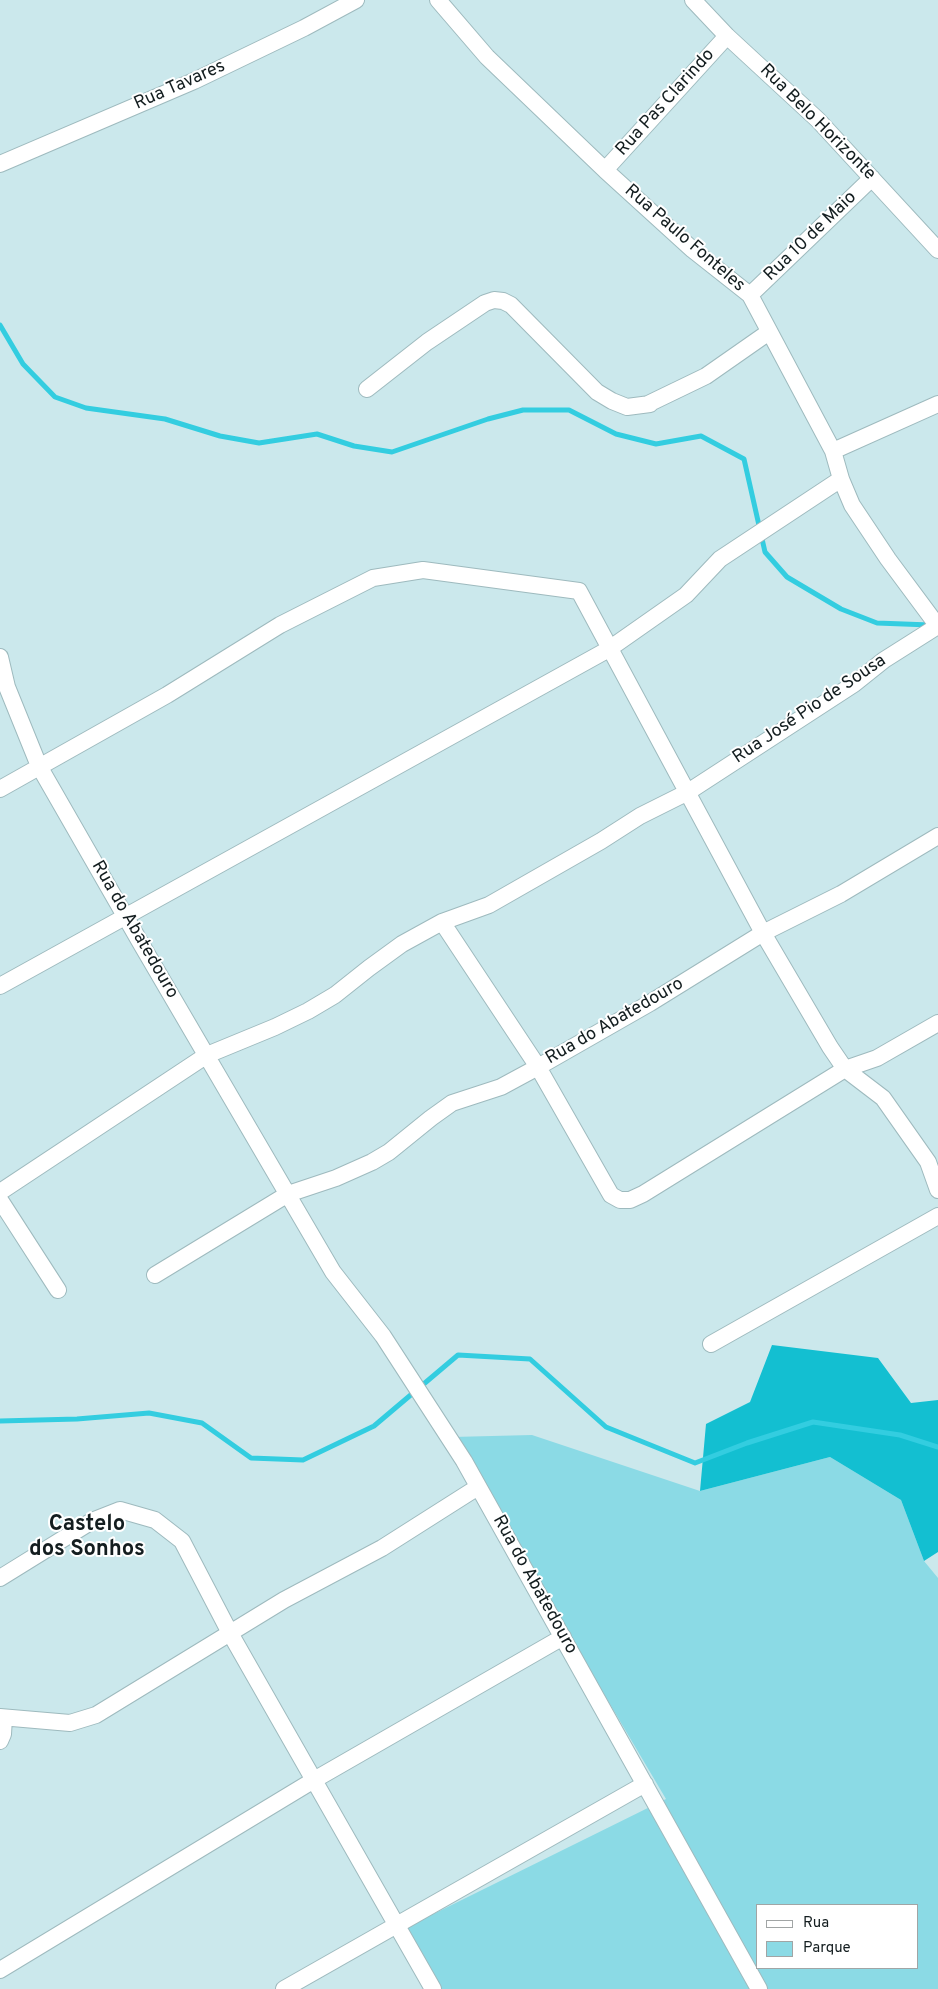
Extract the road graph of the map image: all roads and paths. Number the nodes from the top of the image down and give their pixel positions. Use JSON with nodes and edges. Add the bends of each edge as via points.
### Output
{"nodes":[{"id":1,"x":356,"y":0,"type":"edge"},
{"id":2,"x":438,"y":0,"type":"edge"},
{"id":3,"x":693,"y":0,"type":"edge"},
{"id":4,"x":727,"y":36,"type":"junction"},
{"id":5,"x":0,"y":164,"type":"edge"},
{"id":6,"x":605,"y":170,"type":"junction"},
{"id":7,"x":872,"y":178,"type":"junction"},
{"id":8,"x":936,"y":244,"type":"edge"},
{"id":9,"x":750,"y":295,"type":"junction"},
{"id":10,"x":769,"y":332,"type":"junction"},
{"id":11,"x":367,"y":389,"type":"dead end"},
{"id":12,"x":938,"y":404,"type":"edge"},
{"id":13,"x":833,"y":451,"type":"junction"},
{"id":14,"x":841,"y":479,"type":"junction"},
{"id":15,"x":936,"y":626,"type":"edge"},
{"id":16,"x":610,"y":649,"type":"junction"},
{"id":17,"x":0,"y":657,"type":"edge"},
{"id":18,"x":3,"y":688,"type":"edge"},
{"id":19,"x":40,"y":766,"type":"junction"},
{"id":20,"x":0,"y":789,"type":"edge"},
{"id":21,"x":688,"y":792,"type":"junction"},
{"id":22,"x":938,"y":836,"type":"edge"},
{"id":23,"x":126,"y":917,"type":"junction"},
{"id":24,"x":442,"y":922,"type":"junction"},
{"id":25,"x":763,"y":933,"type":"junction"},
{"id":26,"x":0,"y":986,"type":"edge"},
{"id":27,"x":938,"y":1023,"type":"edge"},
{"id":28,"x":207,"y":1055,"type":"junction"},
{"id":29,"x":538,"y":1067,"type":"junction"},
{"id":30,"x":845,"y":1069,"type":"junction"},
{"id":31,"x":938,"y":1190,"type":"edge"},
{"id":32,"x":0,"y":1192,"type":"edge"},
{"id":33,"x":288,"y":1194,"type":"junction"},
{"id":34,"x":0,"y":1200,"type":"edge"},
{"id":35,"x":938,"y":1216,"type":"edge"},
{"id":36,"x":155,"y":1275,"type":"dead end"},
{"id":37,"x":58,"y":1290,"type":"dead end"},
{"id":38,"x":711,"y":1344,"type":"dead end"},
{"id":39,"x":478,"y":1487,"type":"junction"},
{"id":40,"x":0,"y":1578,"type":"edge"},
{"id":41,"x":230,"y":1633,"type":"junction"},
{"id":42,"x":563,"y":1637,"type":"junction"},
{"id":43,"x":2,"y":1718,"type":"edge"},
{"id":44,"x":0,"y":1741,"type":"edge"},
{"id":45,"x":314,"y":1780,"type":"junction"},
{"id":46,"x":645,"y":1784,"type":"junction"},
{"id":47,"x":396,"y":1924,"type":"junction"},
{"id":48,"x":0,"y":1970,"type":"edge"},
{"id":49,"x":284,"y":1989,"type":"edge"},
{"id":50,"x":433,"y":1989,"type":"edge"},
{"id":51,"x":760,"y":1989,"type":"edge"}],
"edges":[{"from":1,"to":5,"type":"street","name":"Rua Tavares","via":[[194,81]]},
{"from":2,"to":6,"type":"street","name":"Rua Paulo Fonteles","via":[[487,58]]},
{"from":3,"to":4,"type":"street","name":"Rua Belo Horizonte"},
{"from":4,"to":6,"type":"street","name":"Rua Pas Clarindo"},
{"from":4,"to":7,"type":"street","name":"Rua Belo Horizonte","via":[[818,120]]},
{"from":6,"to":9,"type":"street","name":"Rua Paulo Fonteles","via":[[693,250]]},
{"from":7,"to":8,"type":"street","name":"Rua Belo Horizonte"},
{"from":7,"to":9,"type":"street","name":"Rua 10 de Maio"},
{"from":9,"to":10,"type":"street","name":"Rua Paulo Fonteles"},
{"from":10,"to":11,"type":"street","via":[[706,376],[649,404],[627,407],[597,392],[511,305],[494,300],[427,342]]},
{"from":10,"to":13,"type":"street","name":"Rua Paulo Fonteles"},
{"from":12,"to":13,"type":"street"},
{"from":13,"to":14,"type":"street","name":"Rua Paulo Fonteles"},
{"from":14,"to":15,"type":"street","name":"Rua Paulo Fonteles","via":[[852,505]]},
{"from":14,"to":16,"type":"street","via":[[720,559],[686,594]]},
{"from":15,"to":21,"type":"street","name":"Rua José Pio de Sousa","via":[[854,684]]},
{"from":16,"to":19,"type":"street","via":[[579,591],[423,570],[373,578],[280,625],[167,695]]},
{"from":16,"to":21,"type":"street"},
{"from":16,"to":23,"type":"street"},
{"from":17,"to":18,"type":"street","name":"Rua do Abatedouro"},
{"from":18,"to":19,"type":"street","name":"Rua do Abatedouro"},
{"from":19,"to":20,"type":"street"},
{"from":19,"to":23,"type":"street","name":"Rua do Abatedouro"},
{"from":21,"to":24,"type":"street","name":"Rua José Pio de Sousa","via":[[640,816],[489,904]]},
{"from":21,"to":25,"type":"street"},
{"from":22,"to":25,"type":"street","name":"Rua do Abatedouro","via":[[841,894]]},
{"from":23,"to":26,"type":"street"},
{"from":23,"to":28,"type":"street","name":"Rua do Abatedouro"},
{"from":24,"to":28,"type":"street","name":"Rua José Pio de Sousa","via":[[402,944],[335,995],[308,1011]]},
{"from":24,"to":29,"type":"street"},
{"from":25,"to":29,"type":"street","name":"Rua do Abatedouro"},
{"from":25,"to":30,"type":"street"},
{"from":27,"to":30,"type":"street","via":[[877,1058]]},
{"from":28,"to":32,"type":"street","name":"Rua José Pio de Sousa"},
{"from":28,"to":33,"type":"street","name":"Rua do Abatedouro"},
{"from":29,"to":30,"type":"street","via":[[611,1195],[620,1200],[630,1200],[643,1194]]},
{"from":29,"to":33,"type":"street","name":"Rua do Abatedouro","via":[[501,1087],[452,1103],[372,1162]]},
{"from":30,"to":31,"type":"street","via":[[883,1098],[928,1162]]},
{"from":33,"to":36,"type":"street","name":"Rua do Abatedouro"},
{"from":33,"to":39,"type":"street","name":"Rua do Abatedouro","via":[[333,1272],[383,1336]]},
{"from":34,"to":37,"type":"street"},
{"from":35,"to":38,"type":"street"},
{"from":39,"to":41,"type":"street","via":[[382,1548]]},
{"from":39,"to":42,"type":"street","name":"Rua do Abatedouro"},
{"from":40,"to":41,"type":"street","via":[[92,1521],[120,1510],[155,1520],[182,1541]]},
{"from":41,"to":43,"type":"street","via":[[96,1715],[70,1723]]},
{"from":41,"to":45,"type":"street"},
{"from":42,"to":45,"type":"street"},
{"from":42,"to":46,"type":"street","name":"Rua do Abatedouro"},
{"from":43,"to":44,"type":"street","via":[[4,1734]]},
{"from":45,"to":47,"type":"street"},
{"from":45,"to":48,"type":"street"},
{"from":46,"to":47,"type":"street"},
{"from":46,"to":51,"type":"street","name":"Rua do Abatedouro"},
{"from":47,"to":49,"type":"street"},
{"from":47,"to":50,"type":"street"}]}
